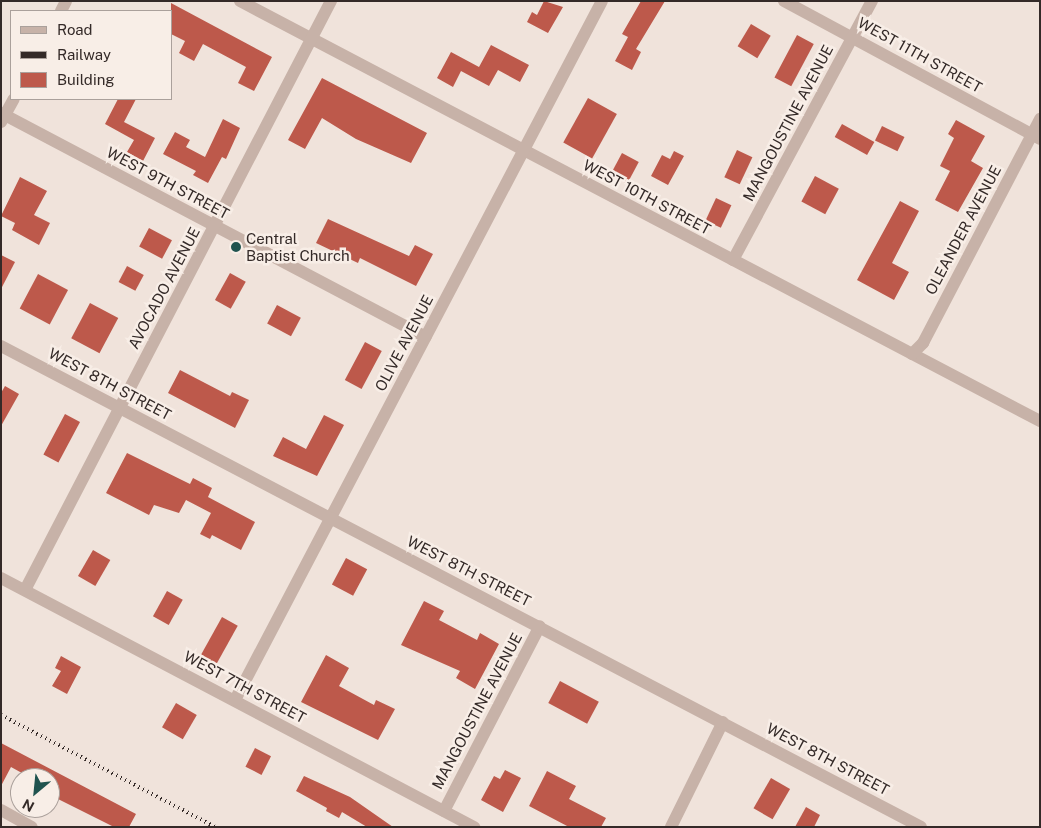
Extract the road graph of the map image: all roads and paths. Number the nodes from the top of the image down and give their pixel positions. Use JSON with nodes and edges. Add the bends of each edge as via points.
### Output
{"nodes":[{"id":1,"x":240,"y":1,"type":"edge"},
{"id":2,"x":331,"y":1,"type":"edge"},
{"id":3,"x":602,"y":1,"type":"edge"},
{"id":4,"x":784,"y":1,"type":"edge"},
{"id":5,"x":872,"y":1,"type":"edge"},
{"id":6,"x":853,"y":36,"type":"junction"},
{"id":7,"x":312,"y":38,"type":"junction"},
{"id":8,"x":13,"y":100,"type":"edge"},
{"id":9,"x":2,"y":117,"type":"edge"},
{"id":10,"x":1040,"y":119,"type":"edge"},
{"id":11,"x":1036,"y":136,"type":"edge"},
{"id":12,"x":522,"y":150,"type":"junction"},
{"id":13,"x":215,"y":226,"type":"junction"},
{"id":14,"x":733,"y":260,"type":"junction"},
{"id":15,"x":426,"y":338,"type":"junction"},
{"id":16,"x":1,"y":346,"type":"edge"},
{"id":17,"x":912,"y":354,"type":"junction"},
{"id":18,"x":118,"y":408,"type":"junction"},
{"id":19,"x":1040,"y":421,"type":"edge"},
{"id":20,"x":329,"y":518,"type":"junction"},
{"id":21,"x":1,"y":578,"type":"edge"},
{"id":22,"x":25,"y":590,"type":"junction"},
{"id":23,"x":540,"y":626,"type":"junction"},
{"id":24,"x":235,"y":700,"type":"junction"},
{"id":25,"x":723,"y":722,"type":"junction"},
{"id":26,"x":1,"y":810,"type":"edge"},
{"id":27,"x":444,"y":811,"type":"junction"},
{"id":28,"x":914,"y":825,"type":"edge"},
{"id":29,"x":32,"y":827,"type":"edge"},
{"id":30,"x":474,"y":827,"type":"edge"},
{"id":31,"x":671,"y":827,"type":"edge"}],
"edges":[{"from":1,"to":7,"type":"street","name":"WEST 10TH STREET"},
{"from":2,"to":7,"type":"street","name":"AVOCADO AVENUE"},
{"from":3,"to":12,"type":"street","name":"OLIVE AVENUE"},
{"from":4,"to":6,"type":"street","name":"WEST 11TH STREET"},
{"from":5,"to":6,"type":"street","name":"MANGOUSTINE AVENUE"},
{"from":6,"to":11,"type":"street","name":"WEST 11TH STREET"},
{"from":6,"to":14,"type":"street","name":"MANGOUSTINE AVENUE"},
{"from":7,"to":12,"type":"street","name":"WEST 10TH STREET"},
{"from":7,"to":13,"type":"street","name":"AVOCADO AVENUE"},
{"from":8,"to":9,"type":"street"},
{"from":9,"to":13,"type":"street","name":"WEST 9TH STREET"},
{"from":10,"to":11,"type":"street","name":"OLEANDER AVENUE"},
{"from":11,"to":17,"type":"street","name":"OLEANDER AVENUE","via":[[923,342]]},
{"from":12,"to":14,"type":"street","name":"WEST 10TH STREET"},
{"from":12,"to":15,"type":"street","name":"OLIVE AVENUE"},
{"from":13,"to":15,"type":"street","name":"WEST 9TH STREET"},
{"from":13,"to":18,"type":"street","name":"AVOCADO AVENUE"},
{"from":14,"to":17,"type":"street","name":"WEST 10TH STREET"},
{"from":15,"to":20,"type":"street","name":"OLIVE AVENUE"},
{"from":16,"to":18,"type":"street","name":"WEST 8TH STREET"},
{"from":17,"to":19,"type":"street","name":"WEST 10TH STREET"},
{"from":18,"to":20,"type":"street","name":"WEST 8TH STREET"},
{"from":18,"to":22,"type":"street","name":"AVOCADO AVENUE"},
{"from":20,"to":23,"type":"street","name":"WEST 8TH STREET"},
{"from":20,"to":24,"type":"street","name":"OLIVE AVENUE"},
{"from":21,"to":22,"type":"street","name":"WEST 7TH STREET"},
{"from":22,"to":24,"type":"street","name":"WEST 7TH STREET"},
{"from":23,"to":25,"type":"street","name":"WEST 8TH STREET"},
{"from":23,"to":27,"type":"street","name":"MANGOUSTINE AVENUE"},
{"from":24,"to":27,"type":"street","name":"WEST 7TH STREET"},
{"from":25,"to":28,"type":"street","name":"WEST 8TH STREET"},
{"from":25,"to":31,"type":"street"},
{"from":26,"to":29,"type":"street"},
{"from":27,"to":30,"type":"street","name":"WEST 7TH STREET"}]}
